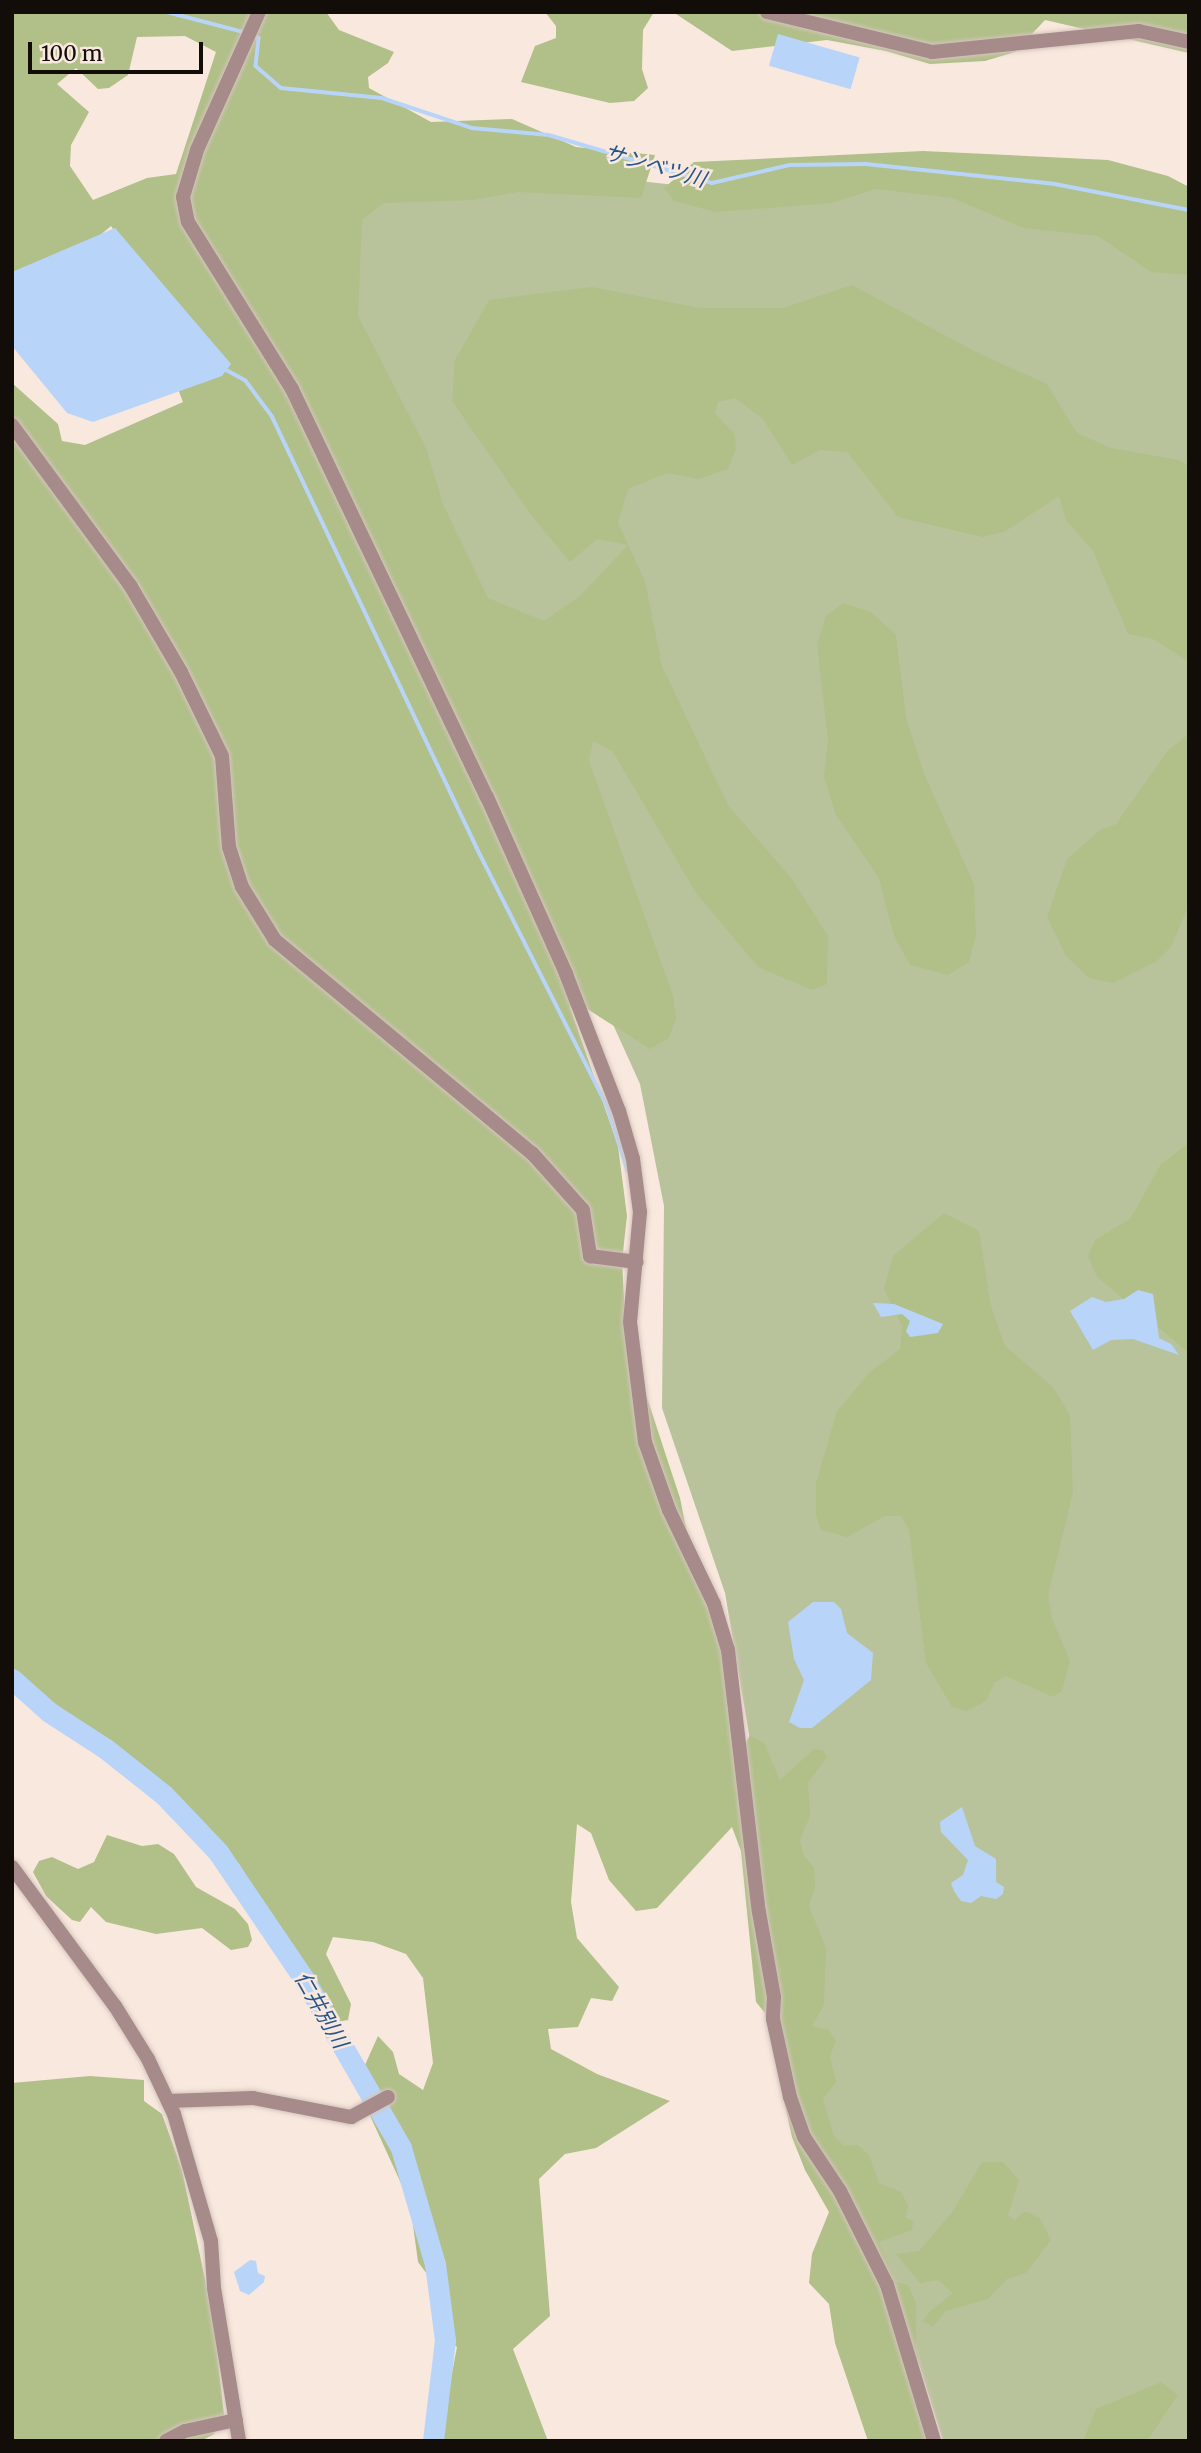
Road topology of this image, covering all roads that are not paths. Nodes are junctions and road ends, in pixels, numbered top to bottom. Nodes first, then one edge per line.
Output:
1 (259, 12) edge
2 (767, 12) edge
3 (1189, 42) edge
4 (12, 425) edge
5 (637, 1262) junction
6 (12, 1867) edge
7 (388, 2097) dead end
8 (168, 2101) junction
9 (236, 2420) junction
10 (166, 2441) edge
11 (239, 2441) edge
12 (934, 2441) edge

1 - 5 street
2 - 3 street
4 - 5 street
5 - 12 street
6 - 8 street
7 - 8 street
8 - 9 street
9 - 10 street
9 - 11 street

